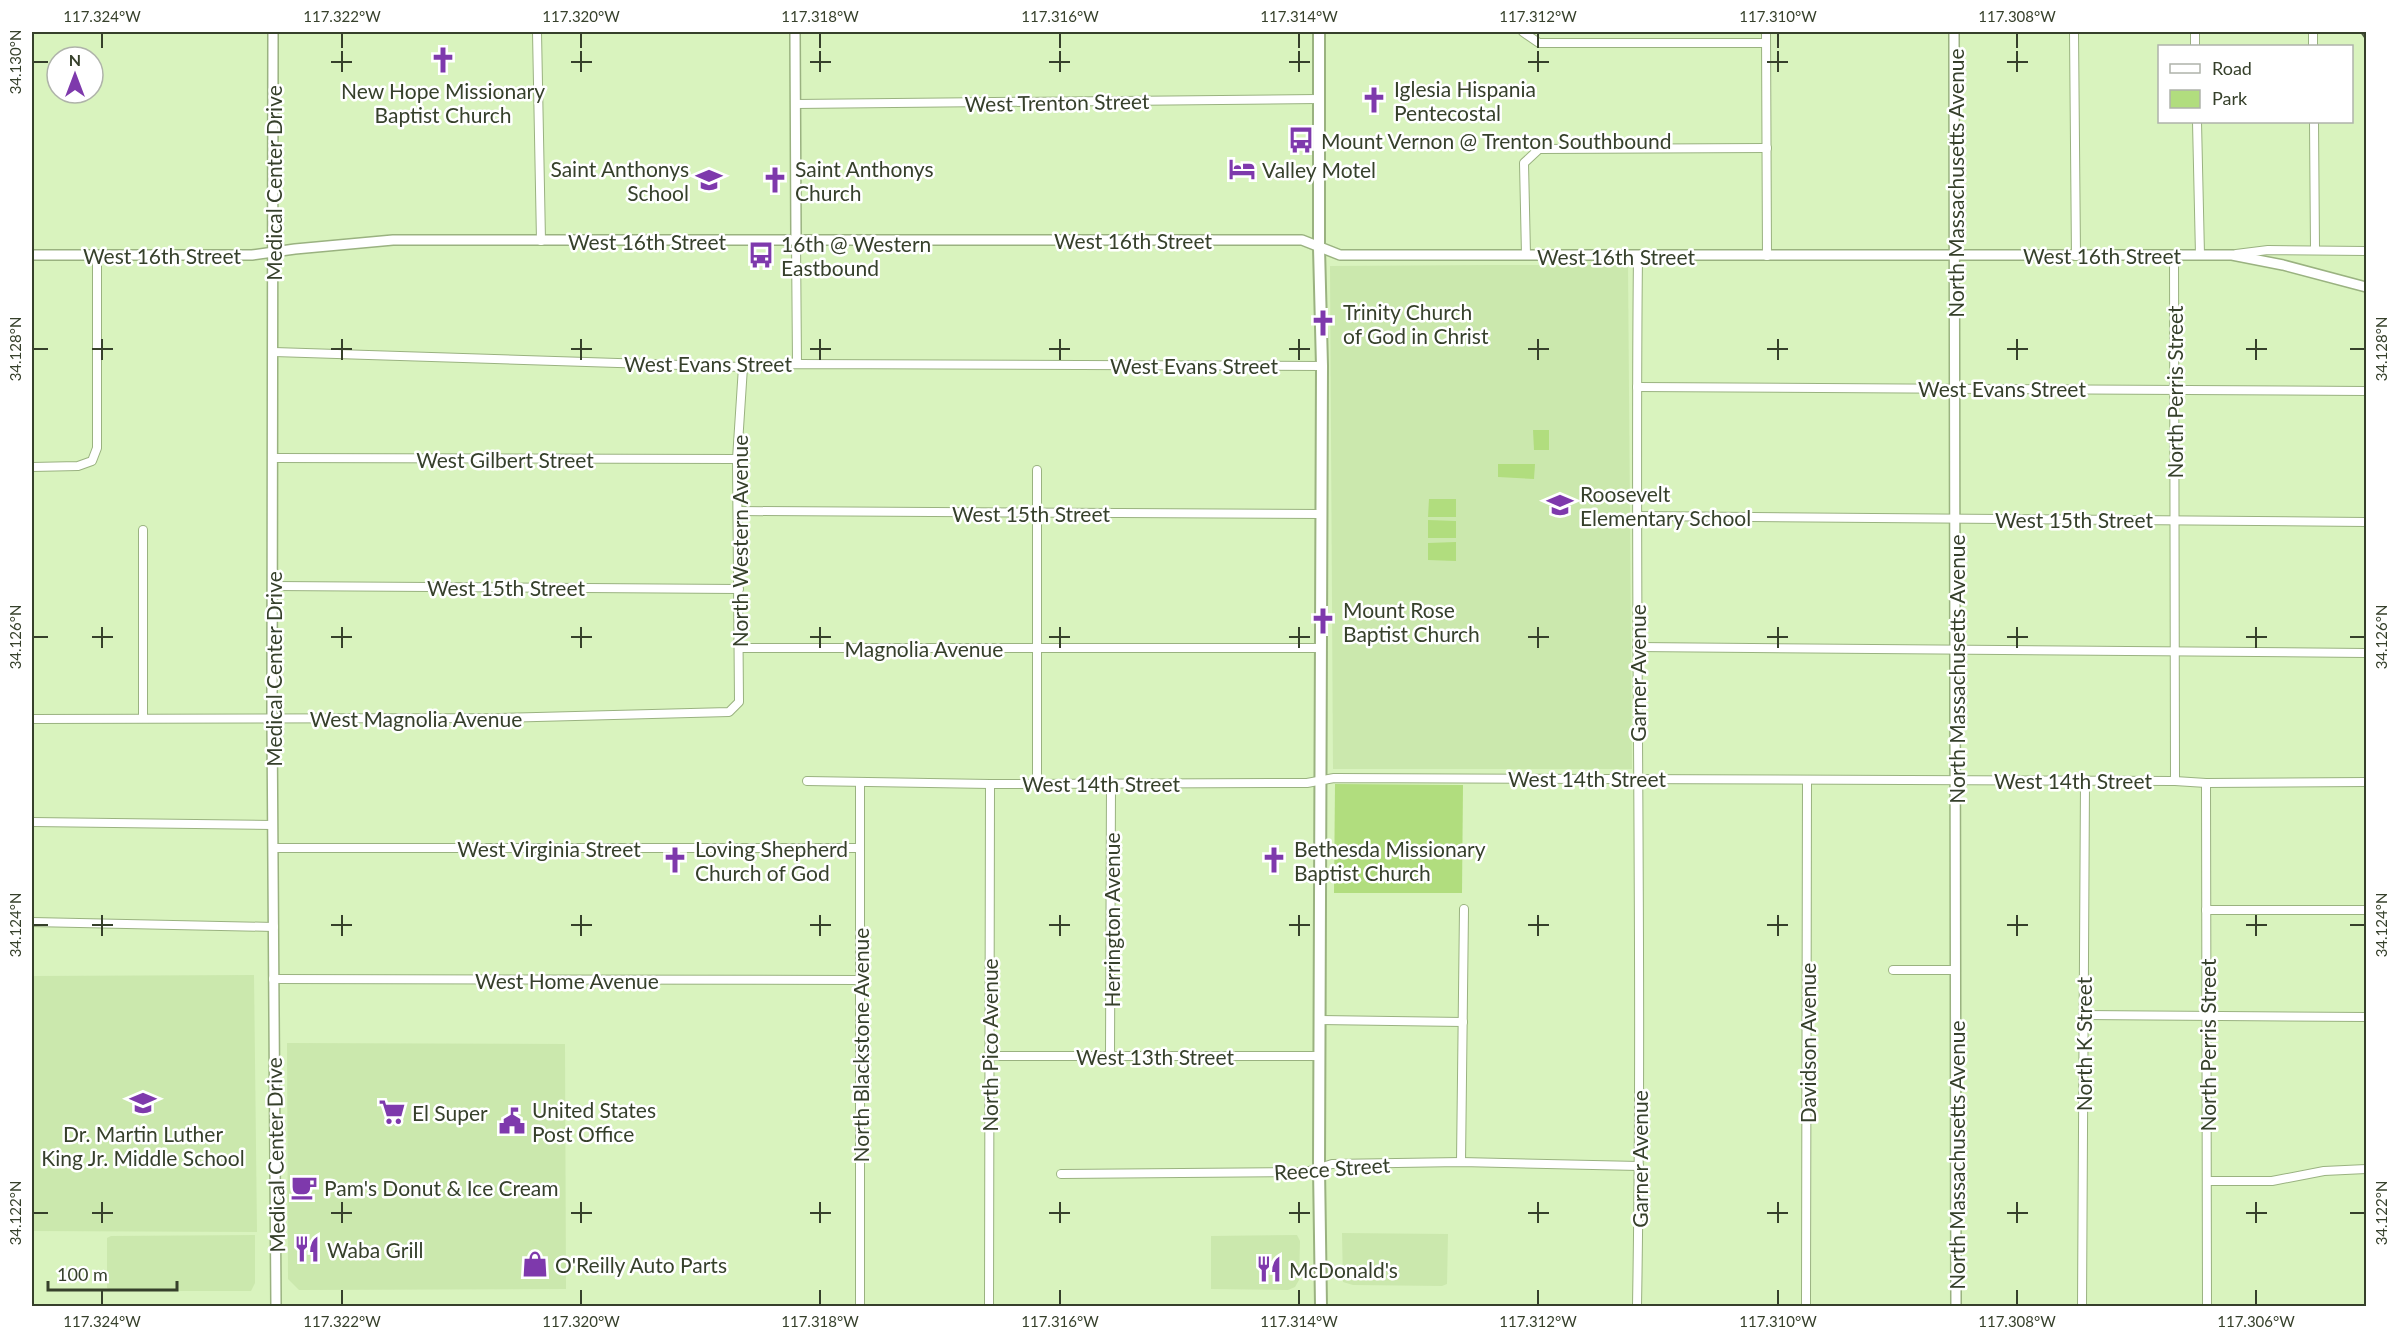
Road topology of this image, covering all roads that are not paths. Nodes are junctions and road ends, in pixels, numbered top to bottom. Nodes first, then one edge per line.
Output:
1 (273, 32) edge
2 (537, 32) edge
3 (795, 32) edge
4 (1319, 32) edge
5 (1523, 32) edge
6 (1766, 32) edge
7 (1954, 32) edge
8 (2074, 32) edge
9 (1766, 43) junction
10 (1319, 99) junction
11 (795, 104) junction
12 (2197, 123) edge
13 (2314, 123) edge
14 (1767, 148) junction
15 (796, 240) junction
16 (541, 241) junction
17 (1319, 248) junction
18 (2315, 250) junction
19 (2367, 251) edge
20 (274, 252) junction
21 (1956, 254) junction
22 (32, 255) edge
23 (1526, 255) junction
24 (2174, 255) junction
25 (2200, 255) junction
26 (2232, 255) junction
27 (97, 256) junction
28 (1638, 256) junction
29 (1767, 256) junction
30 (2076, 256) junction
31 (2367, 287) edge
32 (274, 352) junction
33 (797, 364) junction
34 (1322, 366) junction
35 (743, 367) junction
36 (1637, 387) junction
37 (1955, 387) junction
38 (2173, 388) junction
39 (2367, 391) edge
40 (272, 458) junction
41 (737, 459) junction
42 (32, 466) edge
43 (1037, 470) dead end
44 (739, 511) junction
45 (1037, 514) junction
46 (1322, 514) junction
47 (1637, 516) junction
48 (1956, 519) junction
49 (2174, 519) junction
50 (2367, 522) edge
51 (143, 530) dead end
52 (273, 586) junction
53 (739, 589) junction
54 (1637, 647) junction
55 (739, 648) junction
56 (1320, 648) junction
57 (1036, 649) junction
58 (1957, 650) junction
59 (2174, 650) junction
60 (2367, 652) edge
61 (729, 711) joint
62 (143, 718) junction
63 (32, 719) edge
64 (272, 719) junction
65 (1637, 779) junction
66 (1956, 779) junction
67 (1320, 780) junction
68 (1807, 780) junction
69 (807, 781) dead end
70 (2085, 781) junction
71 (2175, 781) junction
72 (2367, 782) edge
73 (860, 783) junction
74 (1036, 783) junction
75 (2206, 783) junction
76 (990, 784) junction
77 (1111, 784) junction
78 (32, 822) edge
79 (273, 825) junction
80 (273, 848) junction
81 (860, 848) junction
82 (1464, 909) dead end
83 (2206, 910) junction
84 (2367, 910) edge
85 (32, 922) edge
86 (274, 927) junction
87 (1955, 969) junction
88 (1893, 970) dead end
89 (273, 979) junction
90 (861, 980) junction
91 (2083, 1015) junction
92 (2207, 1016) junction
93 (2367, 1017) edge
94 (1320, 1020) junction
95 (1463, 1022) junction
96 (989, 1056) junction
97 (1110, 1056) junction
98 (1320, 1056) junction
99 (1461, 1162) junction
100 (1639, 1166) junction
101 (1319, 1168) junction
102 (2367, 1169) edge
103 (1061, 1174) dead end
104 (2207, 1181) junction
105 (276, 1306) edge
106 (860, 1306) edge
107 (989, 1306) edge
108 (1321, 1306) edge
109 (1637, 1306) edge
110 (1806, 1306) edge
111 (1956, 1306) edge
112 (2082, 1306) edge
113 (2207, 1306) edge

1 - 20 street, Medical Center Drive
2 - 16 street
3 - 11 street
4 - 10 main road
5 - 9 street
6 - 9 street
7 - 21 street, North Massachusetts Avenue
8 - 30 street
9 - 14 street
10 - 11 street, West Trenton Street
10 - 17 main road
11 - 15 street
12 - 25 street
13 - 18 street
14 - 23 street
14 - 29 street
15 - 16 street, West 16th Street
15 - 17 street, West 16th Street
15 - 33 street
16 - 20 street, West 16th Street
17 - 23 street, West 16th Street
17 - 34 main road
18 - 19 street, West 16th Street
18 - 26 street, West 16th Street
20 - 27 street, West 16th Street
20 - 32 street, Medical Center Drive
21 - 29 street, West 16th Street
21 - 30 street, West 16th Street
21 - 37 street, North Massachusetts Avenue
22 - 27 street, West 16th Street
23 - 28 street, West 16th Street
24 - 25 street, West 16th Street
24 - 30 street, West 16th Street
24 - 38 street, North Perris Street
25 - 26 street, West 16th Street
26 - 31 street, West 16th Street
27 - 42 street
28 - 29 street, West 16th Street
28 - 36 street, Garner Avenue
32 - 35 street, West Evans Street
32 - 40 street, Medical Center Drive
33 - 34 street, West Evans Street
33 - 35 street, West Evans Street
34 - 46 main road
35 - 41 street, North Western Avenue
36 - 37 street, West Evans Street
36 - 47 street, Garner Avenue
37 - 38 street, West Evans Street
37 - 48 street, North Massachusetts Avenue
38 - 39 street, West Evans Street
38 - 49 street, North Perris Street
40 - 41 street, West Gilbert Street
40 - 52 street, Medical Center Drive
41 - 44 street, North Western Avenue
43 - 45 street
44 - 45 street, West 15th Street
44 - 53 street, North Western Avenue
45 - 46 street, West 15th Street
45 - 57 street
46 - 56 main road
47 - 48 street, West 15th Street
47 - 54 street, Garner Avenue
48 - 49 street, West 15th Street
48 - 58 street, North Massachusetts Avenue
49 - 50 street, West 15th Street
49 - 59 street, North Perris Street
51 - 62 street
52 - 53 street, West 15th Street
52 - 64 street, Medical Center Drive
53 - 55 street, North Western Avenue
54 - 58 street
54 - 65 street, Garner Avenue
55 - 57 street, Magnolia Avenue
55 - 61 street, North Western Avenue
56 - 57 street
56 - 67 main road
57 - 74 street
58 - 59 street
58 - 66 street, North Massachusetts Avenue
59 - 60 street
59 - 71 street, North Perris Street
61 - 64 street, West Magnolia Avenue
62 - 63 street, West Magnolia Avenue
62 - 64 street, West Magnolia Avenue
64 - 79 street, Medical Center Drive
65 - 67 street, West 14th Street
65 - 68 street, West 14th Street
65 - 100 street, Garner Avenue
66 - 68 street, West 14th Street
66 - 70 street, West 14th Street
66 - 87 street, North Massachusetts Avenue
67 - 77 street, West 14th Street
67 - 94 main road
68 - 110 street, Davidson Avenue
69 - 73 street, West 14th Street
70 - 71 street, West 14th Street
70 - 91 street, North K Street
71 - 75 street, West 14th Street
72 - 75 street, West 14th Street
73 - 76 street, West 14th Street
73 - 81 street, North Blackstone Avenue
74 - 76 street, West 14th Street
74 - 77 street, West 14th Street
75 - 83 street, North Perris Street
76 - 96 street, North Pico Avenue
77 - 97 street, Herrington Avenue
78 - 79 street
79 - 80 street, Medical Center Drive
80 - 81 street, West Virginia Street
80 - 86 street, Medical Center Drive
81 - 90 street, North Blackstone Avenue
82 - 95 street
83 - 84 street
83 - 92 street, North Perris Street
85 - 86 street
86 - 89 street, Medical Center Drive
87 - 88 street
87 - 111 street, North Massachusetts Avenue
89 - 90 street, West Home Avenue
89 - 105 street, Medical Center Drive
90 - 106 street, North Blackstone Avenue
91 - 92 street
91 - 112 street, North K Street
92 - 93 street
92 - 104 street, North Perris Street
94 - 95 street
94 - 98 main road
95 - 99 street
96 - 97 street, West 13th Street
96 - 107 street, North Pico Avenue
97 - 98 street, West 13th Street
98 - 101 main road
99 - 100 street, Reece Street
99 - 101 street, Reece Street
100 - 109 street, Garner Avenue
101 - 103 street, Reece Street
101 - 108 main road
102 - 104 street
104 - 113 street, North Perris Street

